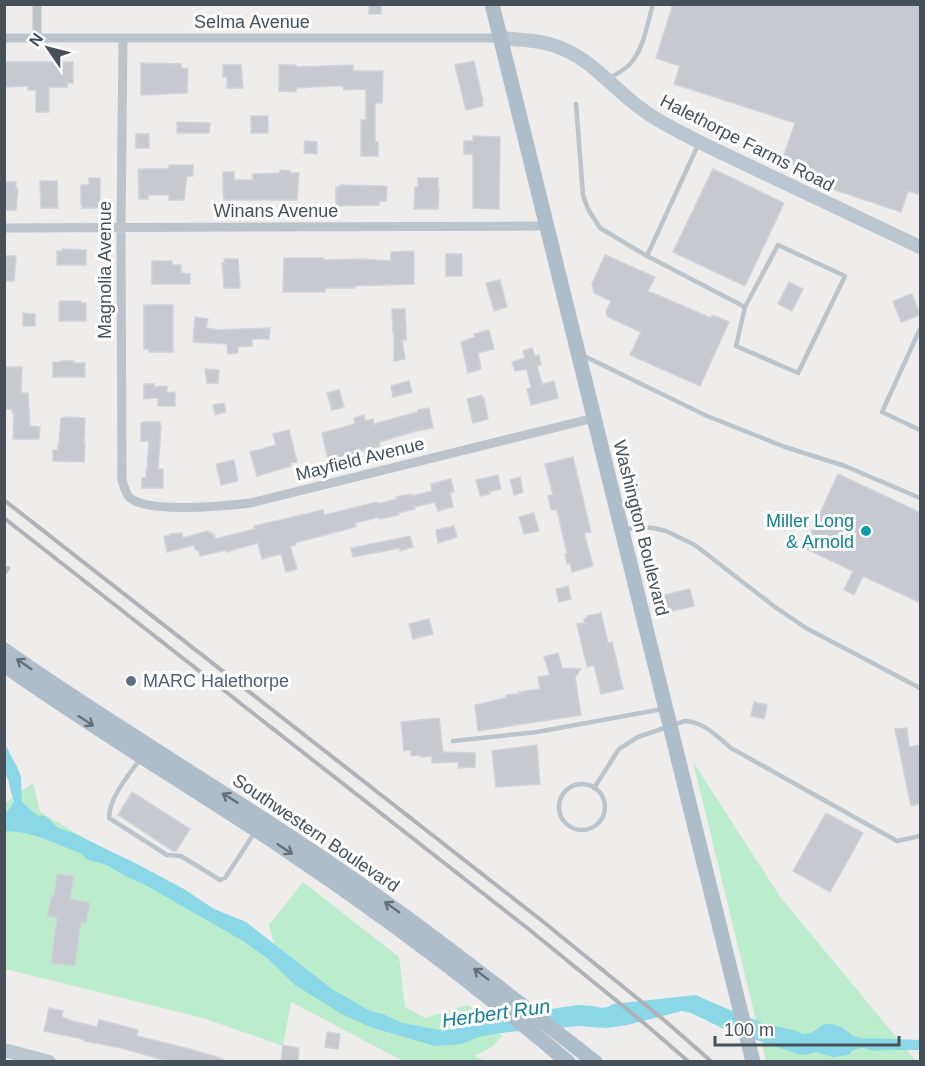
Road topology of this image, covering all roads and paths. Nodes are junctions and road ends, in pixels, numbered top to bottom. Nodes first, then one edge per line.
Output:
1 (37, 4) edge
2 (492, 4) edge
3 (653, 4) edge
4 (4, 38) edge
5 (37, 38) junction
6 (123, 38) junction
7 (500, 38) junction
8 (607, 79) junction
9 (576, 104) dead end
10 (699, 142) junction
11 (547, 226) junction
12 (4, 228) edge
13 (121, 229) junction
14 (921, 247) edge
15 (647, 256) junction
16 (745, 307) junction
17 (921, 329) edge
18 (919, 338) edge
19 (578, 353) junction
20 (594, 418) junction
21 (921, 430) edge
22 (921, 498) edge
23 (131, 499) joint
24 (622, 530) junction
25 (8, 568) dead end
26 (4, 574) edge
27 (4, 650) edge
28 (4, 665) edge
29 (921, 688) edge
30 (666, 708) junction
31 (670, 725) junction
32 (453, 741) dead end
33 (145, 752) junction
34 (594, 788) junction
35 (256, 830) junction
36 (921, 836) edge
37 (4, 1050) edge
38 (49, 1062) edge
39 (568, 1062) edge
40 (595, 1062) edge
41 (753, 1062) edge

1 - 5 street
2 - 7 main road, Washington Boulevard
3 - 8 lane
4 - 5 street, Selma Avenue
5 - 6 street, Selma Avenue
6 - 7 street, Selma Avenue
6 - 13 street, Magnolia Avenue
7 - 8 street, Halethorpe Farms Road
7 - 11 main road, Washington Boulevard
8 - 10 street, Halethorpe Farms Road
9 - 15 lane
10 - 14 street, Halethorpe Farms Road
10 - 15 lane
11 - 13 street, Winans Avenue
11 - 19 main road, Washington Boulevard
12 - 13 street, Winans Avenue
13 - 23 street, Magnolia Avenue
15 - 16 lane
16 - 16 lane
17 - 18 lane
18 - 21 lane
19 - 20 main road, Washington Boulevard
19 - 22 lane
20 - 23 street, Mayfield Avenue
20 - 24 main road, Washington Boulevard
24 - 29 lane
24 - 30 main road, Washington Boulevard
25 - 26 lane
33 -> 27 main road, Southwestern Boulevard
28 -> 33 main road, Southwestern Boulevard
30 - 31 main road, Washington Boulevard
30 - 32 lane
31 - 34 lane
31 - 36 lane
31 - 41 main road, Washington Boulevard
33 - 35 main road, Southwestern Boulevard
33 - 35 lane
40 -> 33 main road, Southwestern Boulevard
34 - 34 lane
35 -> 39 main road, Southwestern Boulevard
37 - 38 street

